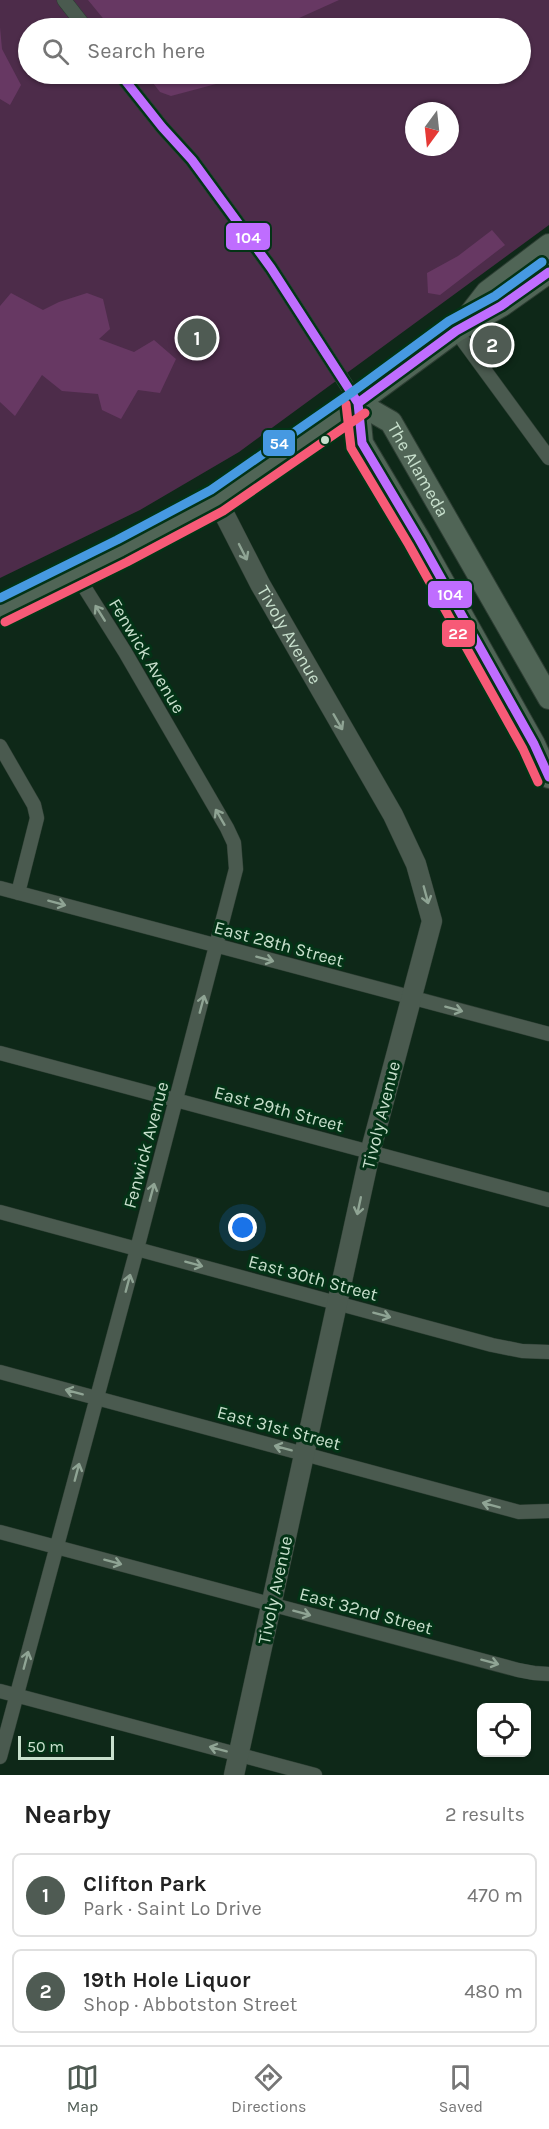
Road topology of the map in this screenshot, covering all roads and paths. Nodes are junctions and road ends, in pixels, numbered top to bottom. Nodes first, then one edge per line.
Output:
1 (64, 0) edge
2 (78, 18) edge
3 (128, 84) edge
4 (549, 245) edge
5 (549, 272) edge
6 (456, 331) junction
7 (358, 404) junction
8 (549, 458) edge
9 (216, 500) junction
10 (76, 574) junction
11 (0, 610) edge
12 (549, 698) edge
13 (0, 746) edge
14 (549, 777) edge
15 (0, 888) edge
16 (18, 893) junction
17 (217, 946) junction
18 (412, 998) junction
19 (549, 1034) edge
20 (0, 1053) edge
21 (176, 1100) junction
22 (370, 1153) junction
23 (549, 1200) edge
24 (0, 1212) edge
25 (137, 1249) junction
26 (338, 1302) junction
27 (549, 1352) edge
28 (0, 1372) edge
29 (97, 1398) junction
30 (304, 1454) junction
31 (549, 1511) edge
32 (0, 1532) edge
33 (57, 1547) junction
34 (271, 1605) junction
35 (549, 1674) edge
36 (0, 1691) edge
37 (17, 1695) junction
38 (239, 1755) junction
39 (0, 1757) edge
40 (234, 1775) edge
41 (315, 1775) edge

1 - 2 street
3 - 7 street
4 - 6 main road
5 - 6 main road
6 - 7 main road
6 - 8 street
7 - 9 main road
7 - 12 main road, The Alameda
7 - 14 main road, The Alameda
9 - 10 main road
9 -> 18 street, Tivoly Avenue
10 - 11 main road
17 -> 10 street, Fenwick Avenue
13 - 16 street
15 - 16 street, East 28th Street
16 -> 17 street, East 28th Street
17 -> 18 street, East 28th Street
21 -> 17 street, Fenwick Avenue
18 -> 19 street, East 28th Street
18 - 22 street, Tivoly Avenue
20 - 21 street, East 29th Street
21 - 22 street, East 29th Street
25 -> 21 street, Fenwick Avenue
22 - 23 street, East 29th Street
22 -> 26 street, Tivoly Avenue
24 - 25 street, East 30th Street
25 -> 26 street, East 30th Street
29 -> 25 street, Fenwick Avenue
26 -> 27 street, East 30th Street
26 - 30 street, Tivoly Avenue
29 -> 28 street, East 31st Street
30 -> 29 street, East 31st Street
33 -> 29 street, Fenwick Avenue
31 -> 30 street, East 31st Street
30 - 34 street, Tivoly Avenue
32 - 33 street, East 32nd Street
33 -> 34 street, East 32nd Street
37 -> 33 street, Fenwick Avenue
34 -> 35 street, East 32nd Street
34 - 38 street, Tivoly Avenue
36 - 37 street
38 -> 37 street
37 - 39 street, Fenwick Avenue
38 - 40 street, Tivoly Avenue
38 - 41 street

